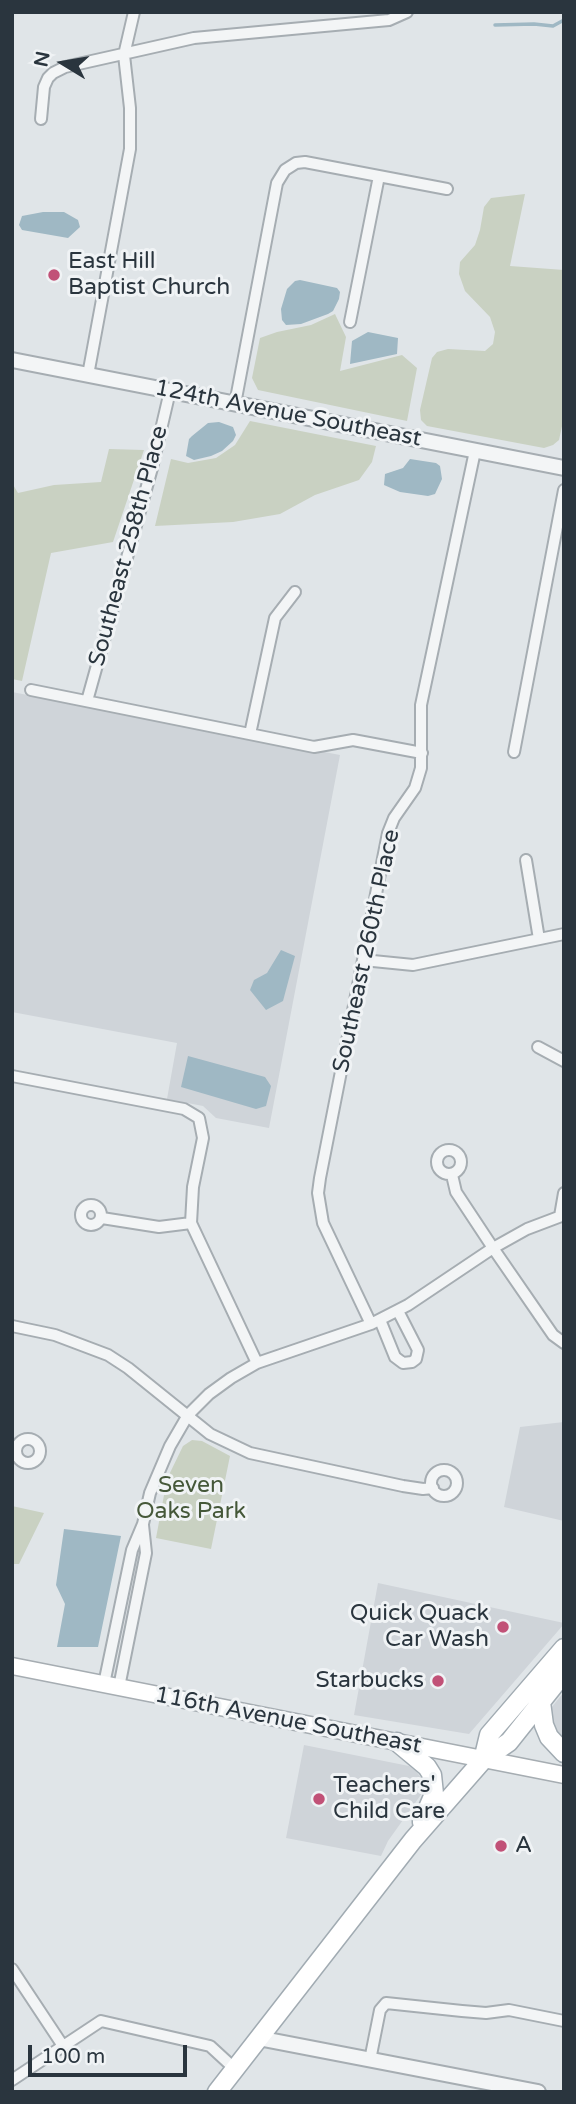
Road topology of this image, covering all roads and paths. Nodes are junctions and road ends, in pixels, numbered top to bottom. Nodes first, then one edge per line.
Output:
1 (134, 12) edge
2 (406, 13) edge
3 (124, 55) junction
4 (41, 119) dead end
5 (379, 176) junction
6 (447, 189) dead end
7 (350, 322) dead end
8 (12, 360) edge
9 (88, 375) junction
10 (170, 391) junction
11 (234, 404) junction
12 (475, 451) junction
13 (564, 468) edge
14 (564, 491) edge
15 (295, 592) dead end
16 (31, 690) dead end
17 (87, 701) junction
18 (250, 734) junction
19 (514, 752) dead end
20 (422, 753) junction
21 (526, 860) dead end
22 (564, 934) edge
23 (539, 939) junction
24 (363, 960) junction
25 (538, 1047) dead end
26 (564, 1061) edge
27 (12, 1076) edge
28 (452, 1175) dead end
29 (564, 1193) edge
30 (562, 1215) edge
31 (102, 1217) dead end
32 (191, 1223) junction
33 (493, 1248) junction
34 (398, 1311) junction
35 (375, 1322) junction
36 (12, 1326) edge
37 (564, 1345) edge
38 (564, 1353) edge
39 (257, 1363) junction
40 (188, 1415) junction
41 (433, 1488) dead end
42 (564, 1648) edge
43 (12, 1667) edge
44 (564, 1673) edge
45 (112, 1686) junction
46 (541, 1702) junction
47 (397, 1742) junction
48 (564, 1753) edge
49 (483, 1760) junction
50 (564, 1775) edge
51 (413, 1840) junction
52 (12, 1969) edge
53 (564, 2021) edge
54 (258, 2038) junction
55 (63, 2046) junction
56 (370, 2060) junction
57 (235, 2069) junction
58 (12, 2080) edge
59 (217, 2092) edge
60 (538, 2092) edge

1 - 3 street
2 - 3 street
3 - 4 street
3 - 9 street
5 - 6 street
5 - 7 street
5 - 11 street
8 - 9 street, 124th Avenue Southeast
9 - 10 street, 124th Avenue Southeast
10 - 11 street, 124th Avenue Southeast
10 - 17 street, Southeast 258th Place
11 - 12 street, 124th Avenue Southeast
12 - 13 street, 124th Avenue Southeast
12 - 20 street, Southeast 260th Place
14 - 19 street
15 - 18 street
16 - 17 street
17 - 18 street
18 - 20 street
20 - 24 street, Southeast 260th Place
21 - 23 street
22 - 23 street
23 - 24 street
24 - 35 street, Southeast 260th Place
25 - 26 street
27 - 32 street
28 - 33 street
29 - 30 street
30 - 33 street
31 - 32 street
32 - 39 street
33 - 34 street
33 - 37 street
34 - 35 street
34 - 35 street, Southeast 260th Place
35 - 39 street
36 - 40 street
37 - 38 street
39 - 40 street
40 - 41 street
40 - 45 street
42 - 49 main road
43 - 45 main road, 116th Avenue Southeast
44 - 46 main road
45 - 47 main road, 116th Avenue Southeast
46 - 48 main road
46 - 49 main road
47 - 49 main road, 116th Avenue Southeast
47 - 51 main road
49 - 50 main road, 116th Avenue Southeast
49 - 51 main road
51 - 54 main road
52 - 55 street
53 - 56 street
54 - 56 street
54 - 57 main road
55 - 57 street
55 - 58 street
56 - 60 street
57 - 59 main road

